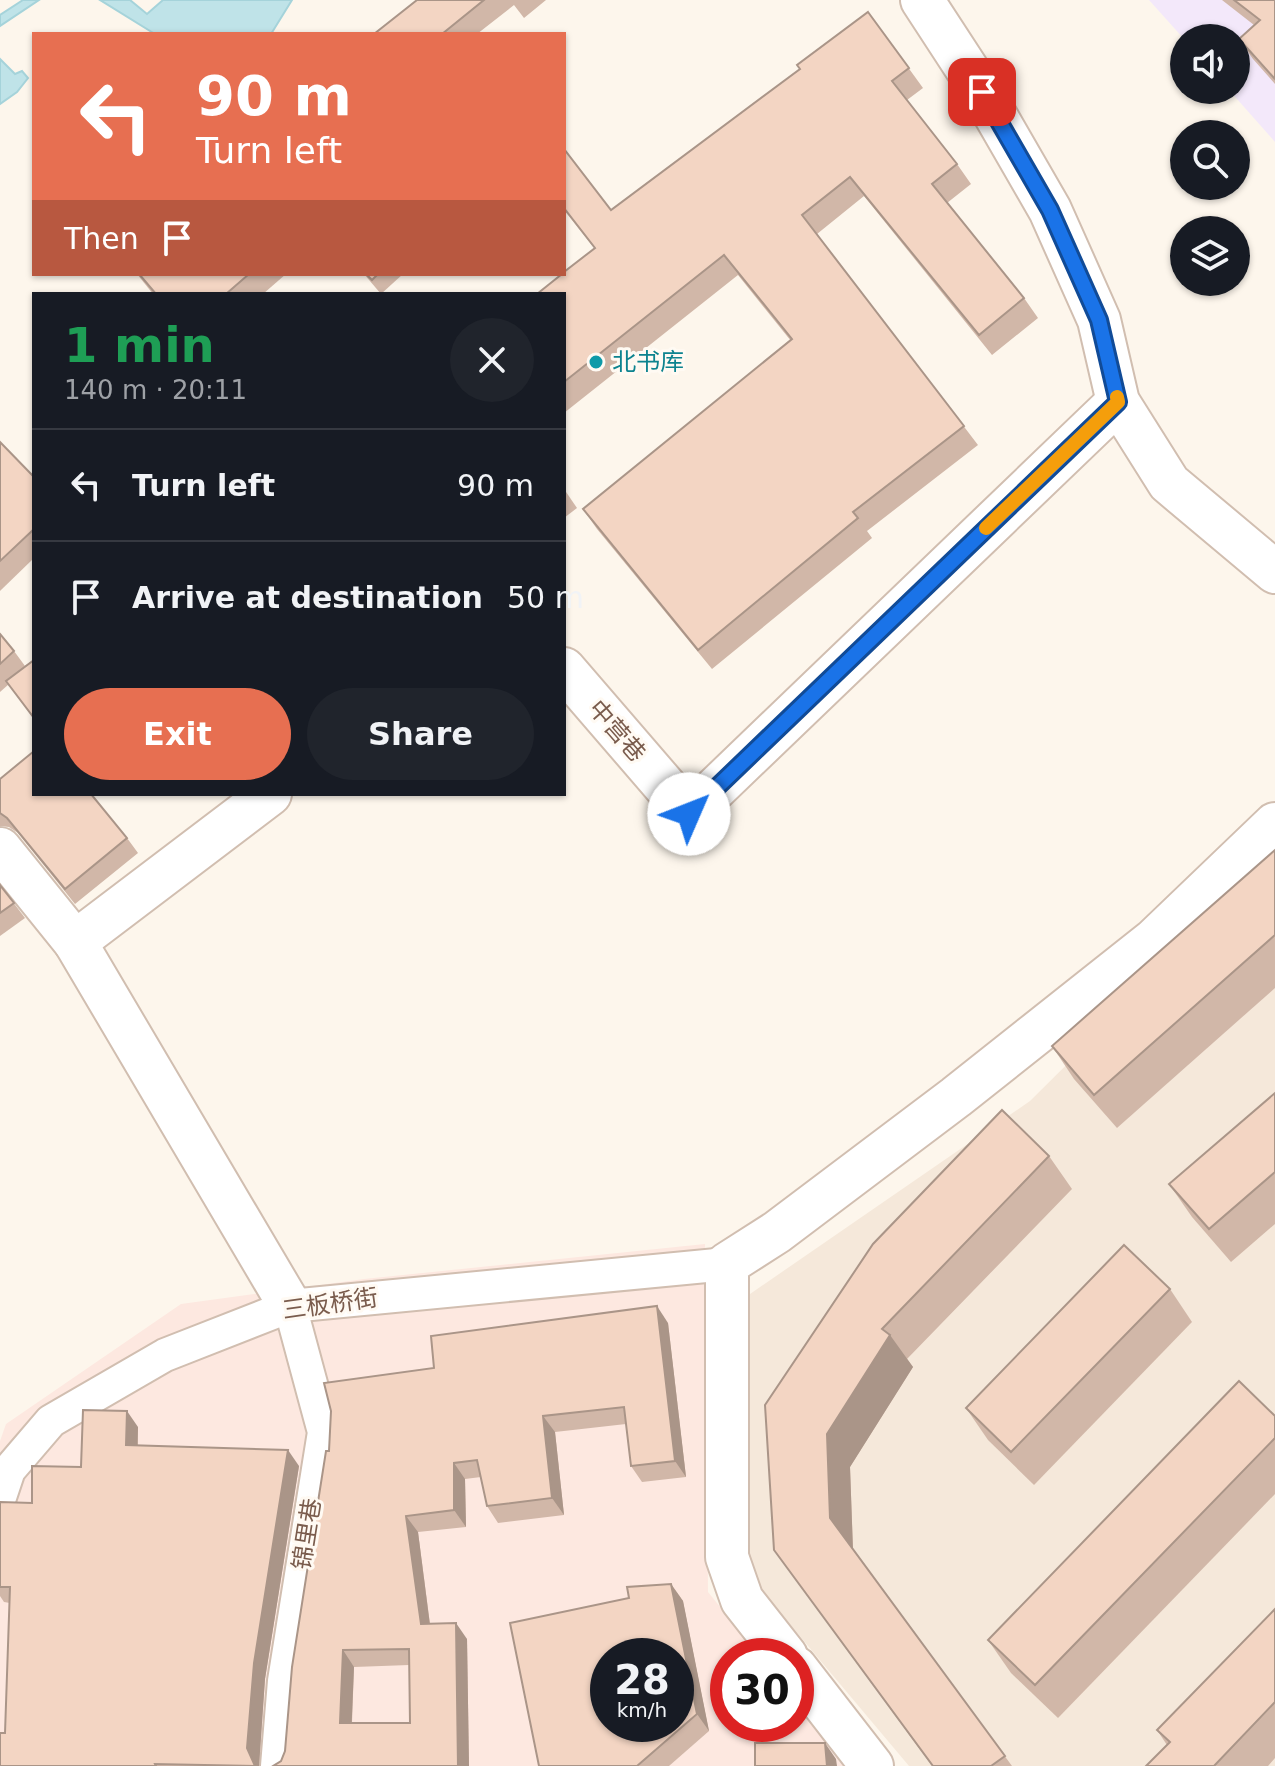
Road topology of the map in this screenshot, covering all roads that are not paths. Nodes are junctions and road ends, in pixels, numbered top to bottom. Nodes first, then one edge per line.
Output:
1 (922, 0) edge
2 (1118, 402) junction
3 (1275, 572) edge
4 (566, 671) edge
5 (267, 796) edge
6 (1275, 824) edge
7 (0, 849) edge
8 (75, 942) junction
9 (727, 1264) junction
10 (290, 1306) junction
11 (0, 1497) edge
12 (772, 1638) edge
13 (814, 1691) edge
14 (277, 1766) edge
15 (872, 1766) edge

1 - 2 street
2 - 3 street
2 - 4 street, 中营巷
5 - 8 street
6 - 9 street
7 - 8 street
8 - 10 street
9 - 10 street, 三板桥街
9 - 12 street
10 - 11 street, 三板桥街
10 - 14 street, 锦里巷
13 - 15 street

